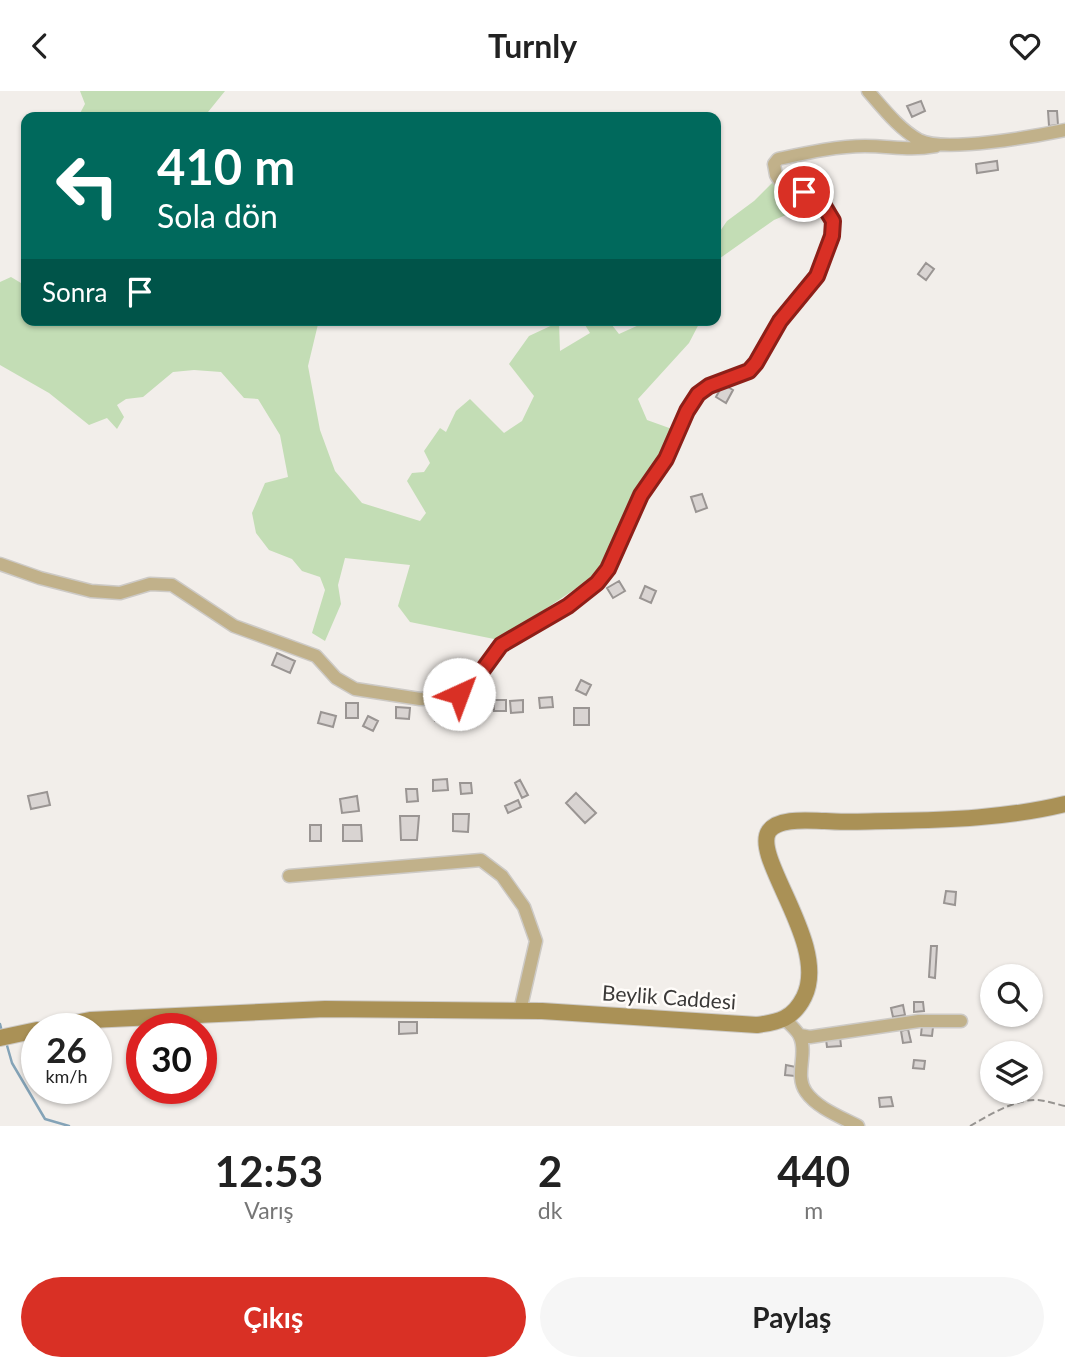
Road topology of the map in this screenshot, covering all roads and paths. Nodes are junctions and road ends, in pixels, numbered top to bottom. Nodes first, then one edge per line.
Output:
1 (868, 91) edge
2 (1065, 130) edge
3 (936, 146) junction
4 (0, 564) edge
5 (1065, 804) edge
6 (289, 876) dead end
7 (520, 1011) junction
8 (112, 1019) edge
9 (786, 1020) junction
10 (961, 1021) dead end
11 (21, 1033) edge
12 (800, 1035) junction
13 (0, 1038) edge
14 (1065, 1106) edge
15 (858, 1126) edge
16 (970, 1126) edge

1 - 3 street
2 - 3 street
3 - 4 street
5 - 9 street
6 - 7 street
7 - 8 street, Beylik Caddesi
7 - 9 street, Beylik Caddesi
9 - 12 street
10 - 12 street
11 - 13 street
12 - 15 street
14 - 16 path

